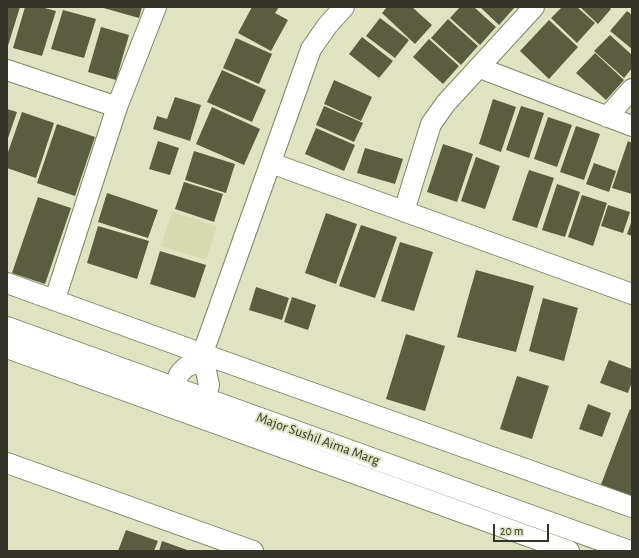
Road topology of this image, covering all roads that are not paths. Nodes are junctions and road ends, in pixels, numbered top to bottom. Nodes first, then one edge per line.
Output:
1 (156, 7) edge
2 (344, 7) edge
3 (534, 7) edge
4 (480, 68) junction
5 (7, 70) edge
6 (632, 89) edge
7 (117, 107) junction
8 (607, 117) junction
9 (632, 126) edge
10 (271, 163) junction
11 (404, 211) junction
12 (7, 283) edge
13 (632, 294) edge
14 (55, 300) junction
15 (7, 328) edge
16 (7, 348) edge
17 (201, 358) junction
18 (172, 387) junction
19 (206, 399) junction
20 (164, 405) junction
21 (201, 418) junction
22 (7, 463) edge
23 (632, 507) edge
24 (253, 551) edge
25 (569, 551) edge
26 (630, 551) edge

1 - 7 street
2 - 10 street
3 - 4 street
4 - 8 street
4 - 11 street
5 - 7 street
6 - 8 street
7 - 14 street
8 - 9 street
10 - 11 street
10 - 17 street
11 - 13 street
12 - 14 street
14 - 17 street
15 - 18 street, Major Sushil Aima Marg
16 - 20 street, Major Sushil Aima Marg
17 - 18 street
17 - 19 street
17 - 23 street
18 - 19 street, Major Sushil Aima Marg
18 - 20 street
19 - 21 street
19 - 26 street, Major Sushil Aima Marg
20 - 21 street, Major Sushil Aima Marg
21 - 25 street, Major Sushil Aima Marg
22 - 24 street

